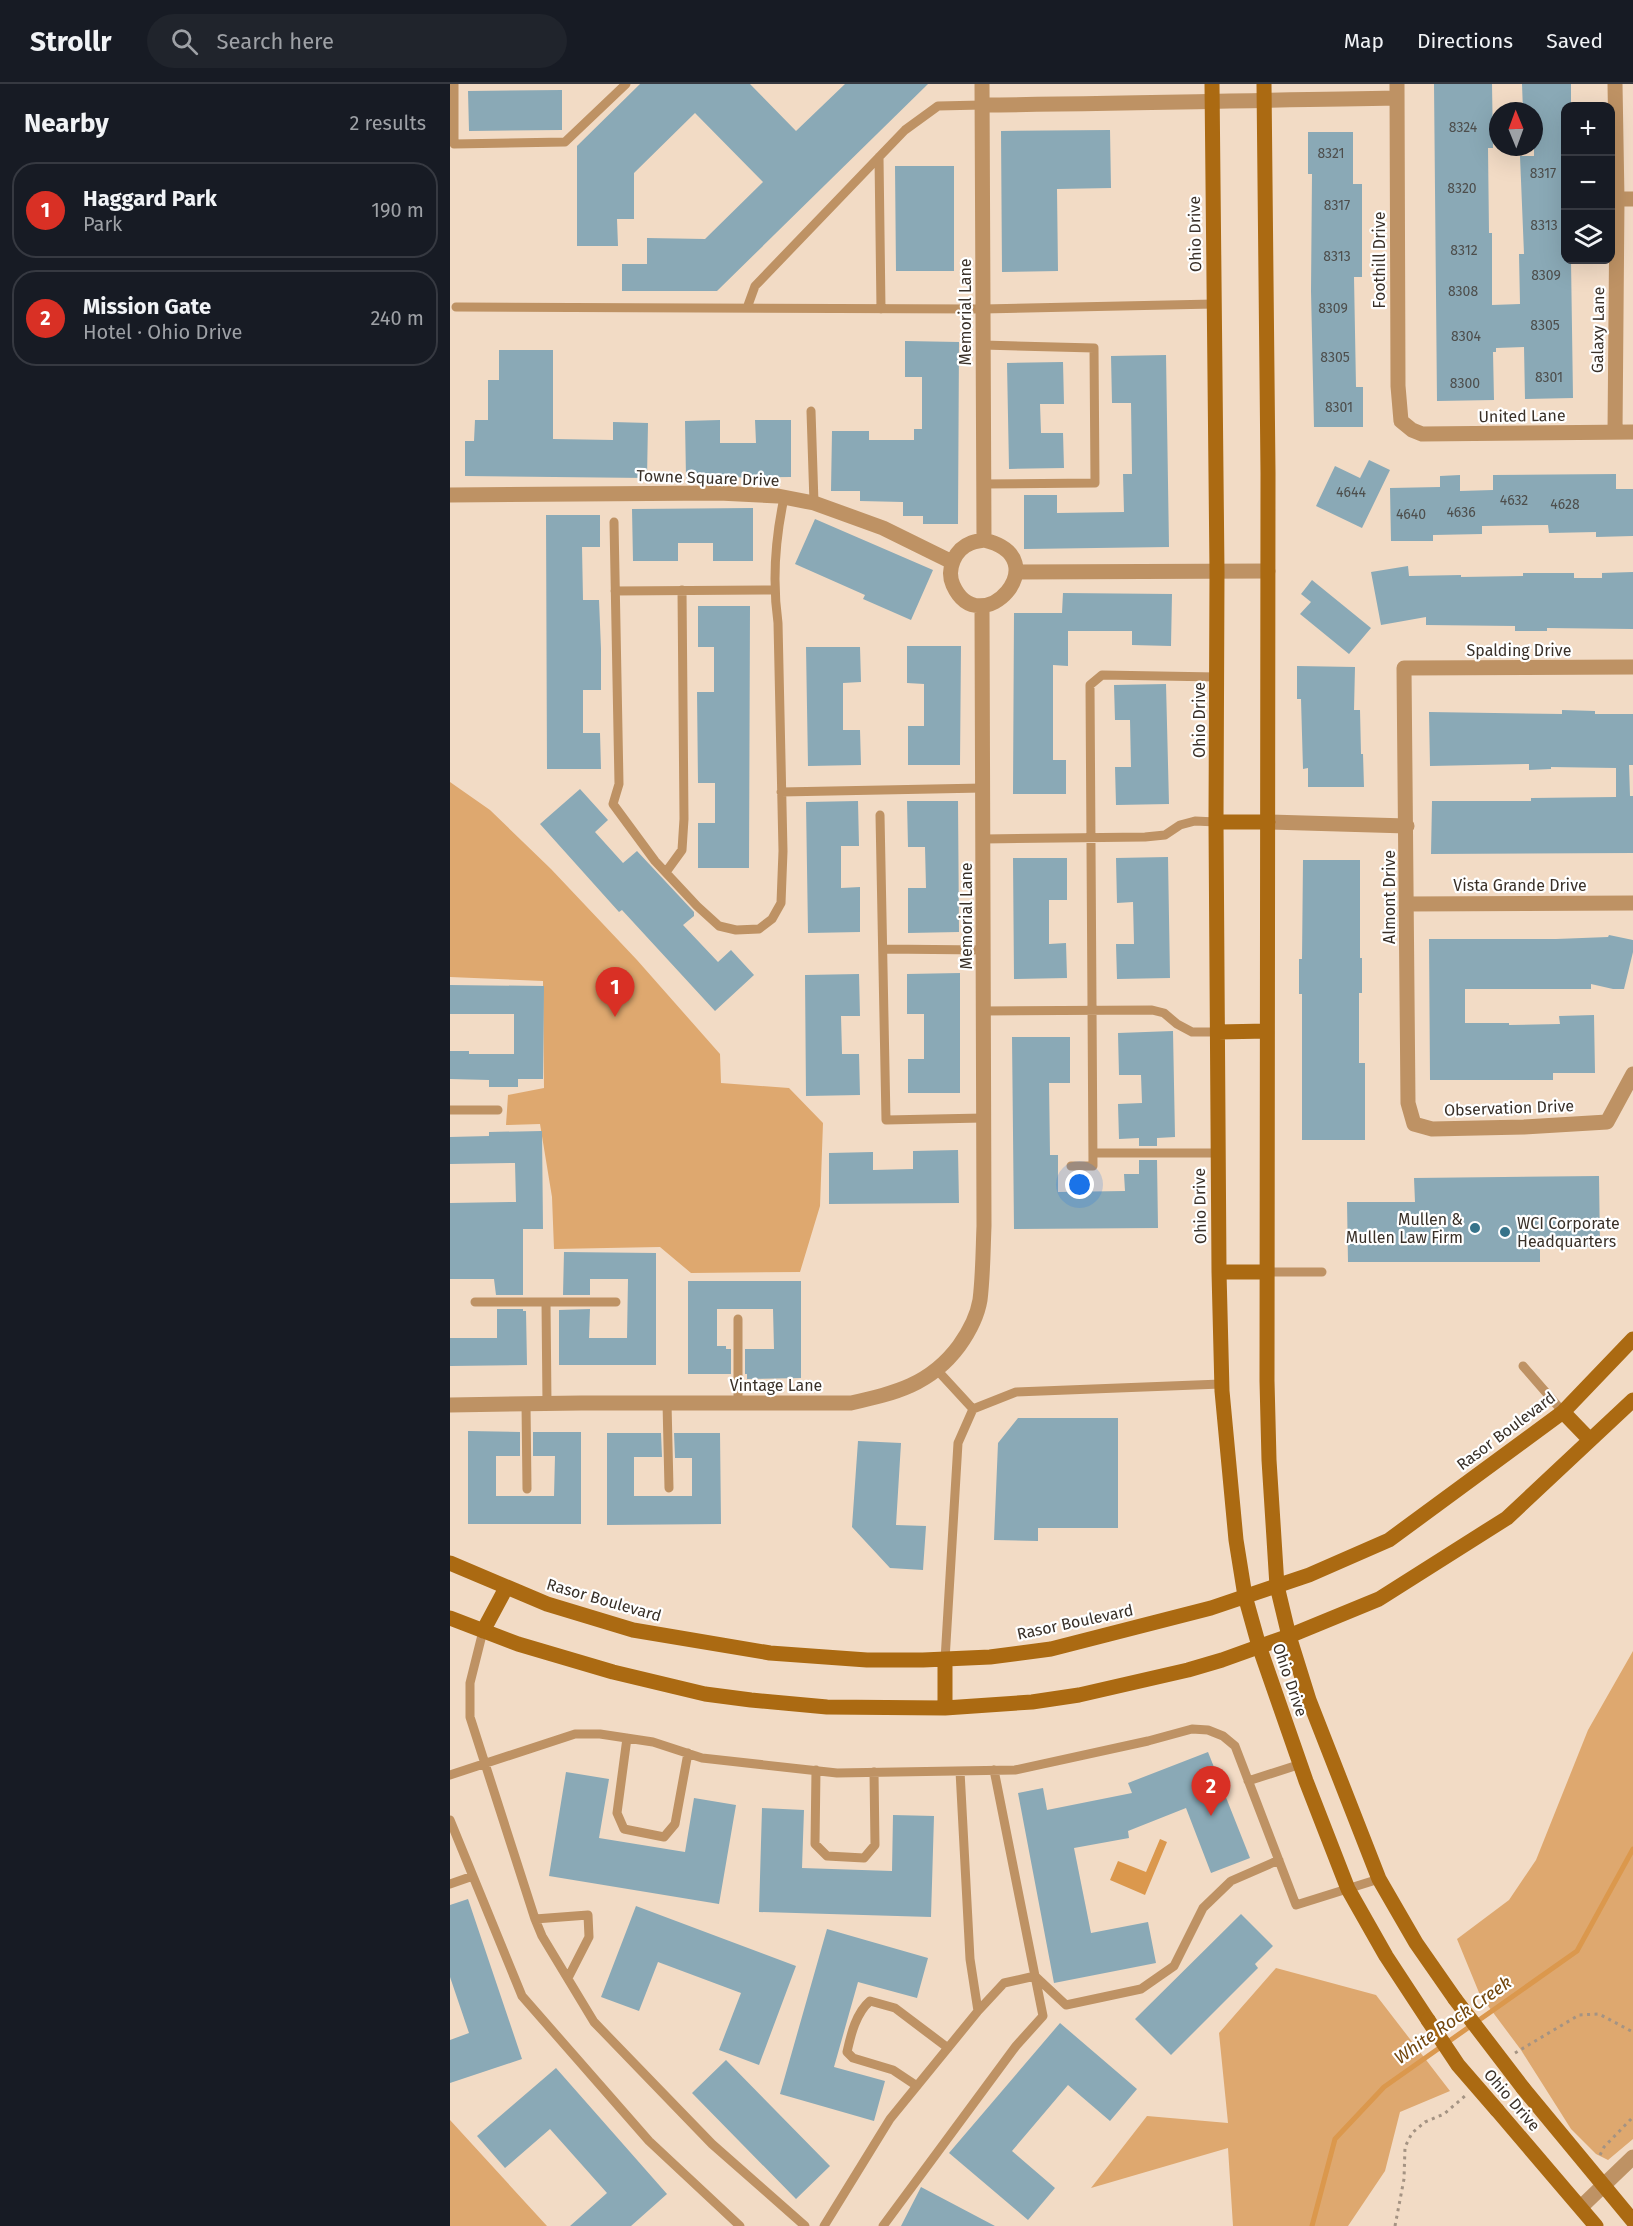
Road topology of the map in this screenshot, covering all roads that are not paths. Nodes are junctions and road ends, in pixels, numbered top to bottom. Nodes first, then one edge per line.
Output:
1 (454, 84) edge
2 (626, 84) edge
3 (982, 84) edge
4 (1212, 84) edge
5 (1615, 84) edge
6 (1397, 91) edge
7 (1263, 92) edge
8 (1212, 103) junction
9 (982, 105) junction
10 (879, 157) junction
11 (1617, 199) junction
12 (1633, 199) edge
13 (1214, 304) junction
14 (456, 307) dead end
15 (747, 308) junction
16 (881, 309) junction
17 (983, 309) junction
18 (983, 345) junction
19 (811, 411) dead end
20 (1412, 430) joint
21 (1615, 432) junction
22 (1633, 432) edge
23 (983, 483) junction
24 (450, 495) edge
25 (784, 498) junction
26 (814, 503) junction
27 (614, 522) dead end
28 (984, 540) junction
29 (952, 562) junction
30 (1268, 571) junction
31 (1017, 572) junction
32 (1217, 572) junction
33 (682, 590) junction
34 (774, 590) junction
35 (615, 591) junction
36 (982, 606) junction
37 (1404, 668) joint
38 (1633, 668) edge
39 (1217, 677) junction
40 (983, 788) junction
41 (782, 792) junction
42 (880, 815) dead end
43 (1216, 822) junction
44 (1268, 822) junction
45 (1407, 826) junction
46 (984, 838) junction
47 (1091, 838) junction
48 (666, 872) junction
49 (1633, 903) edge
50 (1407, 904) junction
51 (883, 949) junction
52 (984, 950) junction
53 (984, 1011) junction
54 (1092, 1011) junction
55 (1267, 1031) junction
56 (1218, 1032) junction
57 (1633, 1074) edge
58 (450, 1110) edge
59 (498, 1110) dead end
60 (983, 1118) junction
61 (1414, 1124) joint
62 (1094, 1153) junction
63 (1218, 1153) junction
64 (1071, 1166) dead end
65 (984, 1226) joint
66 (1219, 1272) junction
67 (1267, 1272) junction
68 (1322, 1272) dead end
69 (475, 1302) dead end
70 (546, 1302) junction
71 (616, 1302) dead end
72 (738, 1319) dead end
73 (1633, 1339) edge
74 (1523, 1366) dead end
75 (938, 1371) junction
76 (1221, 1384) junction
77 (1633, 1400) edge
78 (667, 1403) junction
79 (738, 1403) junction
80 (526, 1404) junction
81 (548, 1404) junction
82 (450, 1405) edge
83 (973, 1408) junction
84 (1563, 1412) junction
85 (1590, 1440) junction
86 (669, 1488) dead end
87 (527, 1489) dead end
88 (450, 1563) edge
89 (1277, 1586) junction
90 (506, 1588) junction
91 (1245, 1596) junction
92 (450, 1618) edge
93 (483, 1631) junction
94 (1289, 1636) junction
95 (1259, 1646) junction
96 (945, 1660) junction
97 (945, 1708) junction
98 (627, 1738) junction
99 (688, 1753) junction
100 (486, 1764) junction
101 (1300, 1764) junction
102 (816, 1770) junction
103 (994, 1770) junction
104 (960, 1771) junction
105 (874, 1772) junction
106 (450, 1775) edge
107 (1248, 1781) junction
108 (450, 1821) edge
109 (1278, 1860) junction
110 (473, 1876) junction
111 (1379, 1879) junction
112 (450, 1884) edge
113 (1348, 1889) junction
114 (535, 1919) junction
115 (1035, 1976) junction
116 (568, 1978) junction
117 (978, 2011) junction
118 (948, 2048) junction
119 (917, 2086) junction
120 (1633, 2157) edge
121 (1604, 2185) junction
122 (1581, 2207) junction
123 (1633, 2221) edge
124 (740, 2226) edge
125 (805, 2226) edge
126 (824, 2226) edge
127 (883, 2226) edge
128 (1596, 2226) edge

1 - 2 lane
3 - 9 street, Memorial Lane
4 - 8 main road, Ohio Drive
5 - 11 street, Galaxy Lane
6 - 7 street
6 - 20 street, Foothill Drive
7 - 8 street
7 - 30 main road, Ohio Drive
8 - 9 street
8 - 13 main road, Ohio Drive
9 - 10 lane
9 - 17 street, Memorial Lane
10 - 15 lane
10 - 16 lane
11 - 12 street
11 - 21 street, Galaxy Lane
13 - 17 lane
13 - 32 main road, Ohio Drive
14 - 15 lane
15 - 16 lane
16 - 17 lane
17 - 18 street, Memorial Lane
18 - 23 street, Memorial Lane
18 - 23 lane
19 - 26 lane
20 - 21 street, United Lane
21 - 22 street, United Lane
23 - 28 street, Memorial Lane
24 - 25 street, Towne Square Drive
25 - 26 street, Towne Square Drive
25 - 34 lane
26 - 29 street, Towne Square Drive
27 - 35 lane
28 - 29 street
28 - 31 street
29 - 36 street
30 - 32 street
30 - 44 main road, Ohio Drive
31 - 32 street
31 - 36 street
32 - 39 main road, Ohio Drive
33 - 34 lane
33 - 35 lane
33 - 48 lane
34 - 41 lane
35 - 48 lane
36 - 40 street, Memorial Lane
37 - 38 street, Spalding Drive
37 - 45 street, Almont Drive
39 - 43 main road, Ohio Drive
39 - 47 lane
40 - 41 lane
40 - 46 street, Memorial Lane
41 - 48 lane
42 - 51 lane
43 - 44 main road
43 - 47 lane
43 - 56 main road, Ohio Drive
44 - 45 street
44 - 55 main road, Ohio Drive
45 - 50 street, Almont Drive
46 - 47 lane
46 - 52 street, Memorial Lane
47 - 54 lane
49 - 50 street, Vista Grande Drive
50 - 61 street, Almont Drive
51 - 52 lane
51 - 60 lane
52 - 53 street, Memorial Lane
53 - 54 lane
53 - 60 street, Memorial Lane
54 - 56 lane
54 - 62 lane
55 - 56 main road
55 - 67 main road, Ohio Drive
56 - 63 main road, Ohio Drive
57 - 61 street, Observation Drive
58 - 59 lane
60 - 65 street, Memorial Lane
62 - 63 lane
62 - 64 lane
63 - 66 main road, Ohio Drive
65 - 75 street, Vintage Lane
66 - 67 main road
66 - 76 main road, Ohio Drive
67 - 68 lane
67 - 89 main road, Ohio Drive
69 - 70 lane
70 - 71 lane
70 - 81 lane
72 - 79 lane
73 - 84 main road, Rasor Boulevard
74 - 84 lane
75 - 79 street, Vintage Lane
75 - 83 lane
76 - 83 lane
76 - 91 main road, Ohio Drive
77 - 85 main road
78 - 79 street, Vintage Lane
78 - 81 street, Vintage Lane
78 - 86 lane
80 - 81 street, Vintage Lane
80 - 82 street, Vintage Lane
80 - 87 lane
83 - 96 lane
84 - 85 main road
84 - 89 main road, Rasor Boulevard
85 - 94 main road
88 - 90 main road, Rasor Boulevard
89 - 91 main road, Rasor Boulevard
89 - 94 main road, Ohio Drive
90 - 93 main road
90 - 96 main road, Rasor Boulevard
91 - 95 main road, Ohio Drive
91 - 96 main road, Rasor Boulevard
92 - 93 main road
93 - 97 main road
93 - 100 lane
94 - 95 main road
94 - 111 main road, Ohio Drive
95 - 97 main road
95 - 101 main road, Ohio Drive
96 - 97 main road
98 - 99 lane
98 - 99 lane
98 - 100 lane
99 - 102 lane
100 - 106 lane
100 - 114 lane
101 - 107 lane
101 - 113 main road, Ohio Drive
102 - 105 lane
102 - 105 lane
103 - 104 lane
103 - 107 lane
103 - 115 lane
104 - 105 lane
104 - 117 lane
107 - 109 lane
108 - 110 lane
109 - 113 lane
109 - 115 lane
110 - 112 lane
110 - 124 lane
111 - 113 lane
111 - 121 main road, Ohio Drive, bridge
113 - 122 main road, Ohio Drive, bridge
114 - 116 lane
114 - 116 lane
115 - 117 lane
115 - 127 lane
116 - 125 lane
117 - 118 lane
118 - 119 lane
118 - 119 lane
119 - 126 lane
120 - 121 street
121 - 122 street
121 - 123 main road, Ohio Drive
122 - 128 main road, Ohio Drive

